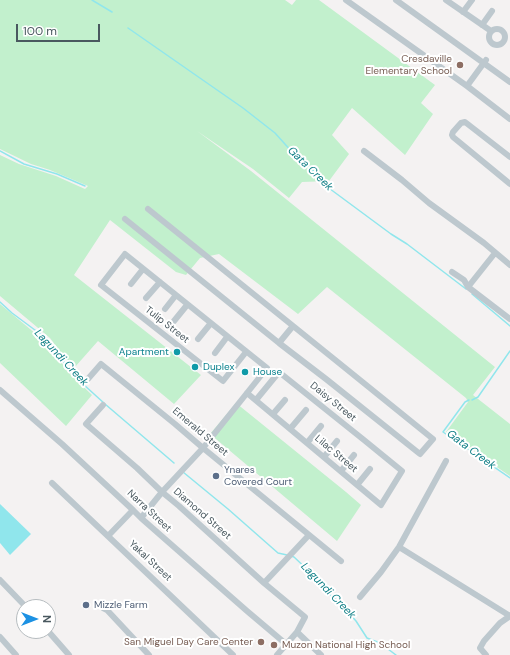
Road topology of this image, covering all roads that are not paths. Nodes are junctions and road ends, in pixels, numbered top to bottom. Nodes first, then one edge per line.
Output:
1 (346, 0) edge
2 (396, 0) edge
3 (446, 0) edge
4 (472, 0) edge
5 (492, 11) dead end
6 (464, 12) junction
7 (482, 25) junction
8 (491, 31) junction
9 (508, 42) edge
10 (485, 62) junction
11 (510, 82) edge
12 (467, 86) junction
13 (510, 119) edge
14 (364, 151) dead end
15 (510, 158) edge
16 (510, 184) edge
17 (148, 210) dead end
18 (125, 219) dead end
19 (495, 253) junction
20 (510, 264) edge
21 (143, 269) junction
22 (452, 272) dead end
23 (160, 282) junction
24 (131, 284) dead end
25 (468, 288) junction
26 (176, 295) junction
27 (146, 298) dead end
28 (187, 305) junction
29 (164, 309) dead end
30 (510, 319) edge
31 (174, 321) dead end
32 (211, 323) junction
33 (293, 326) junction
34 (227, 337) junction
35 (198, 339) dead end
36 (279, 343) junction
37 (246, 352) junction
38 (215, 353) dead end
39 (87, 380) dead end
40 (0, 390) edge
41 (247, 393) junction
42 (256, 400) junction
43 (285, 400) dead end
44 (103, 405) dead end
45 (306, 410) dead end
46 (273, 414) junction
47 (321, 426) dead end
48 (290, 429) junction
49 (338, 441) dead end
50 (307, 443) junction
51 (203, 448) junction
52 (354, 455) dead end
53 (324, 457) junction
54 (446, 461) dead end
55 (370, 469) dead end
56 (341, 471) junction
57 (402, 471) joint
58 (52, 483) dead end
59 (357, 485) junction
60 (162, 492) junction
61 (133, 510) junction
62 (141, 518) junction
63 (309, 535) junction
64 (108, 536) junction
65 (399, 547) junction
66 (341, 561) dead end
67 (0, 580) edge
68 (264, 583) junction
69 (360, 596) dead end
70 (18, 599) edge
71 (103, 608) dead end
72 (510, 616) edge
73 (297, 632) junction
74 (0, 637) edge
75 (55, 639) edge
76 (286, 644) junction
77 (16, 655) edge
78 (69, 655) edge
79 (149, 655) edge
80 (233, 655) edge
81 (277, 655) edge
82 (321, 655) edge
83 (486, 655) edge

1 - 12 street
2 - 10 street
3 - 6 street
4 - 6 street
5 - 7 street
6 - 7 street
7 - 8 street
8 - 9 street
8 - 9 street
10 - 11 street
10 - 12 street
12 - 13 street
14 - 19 street
15 - 16 street
17 - 33 street
18 - 36 street
19 - 20 street
19 - 25 street
21 - 23 street
21 - 24 street
21 - 37 street, Tulip Street
22 - 25 street
23 - 26 street
23 - 27 street
25 - 30 street
26 - 28 street
26 - 29 street
28 - 31 street
28 - 32 street
32 - 34 street
32 - 35 street
33 - 36 street
33 - 36 street
34 - 37 street
34 - 38 street
37 - 41 street
39 - 51 street, Emerald Street
40 - 61 street, Narra Street
41 - 42 street, Lilac Street
41 - 51 street
42 - 46 street, Lilac Street
42 - 57 street, Daisy Street
43 - 46 street
44 - 60 street, Diamond Street
45 - 48 street
46 - 48 street, Lilac Street
47 - 50 street
48 - 50 street, Lilac Street
49 - 53 street
50 - 53 street, Lilac Street
51 - 60 street
51 - 63 street, Emerald Street
52 - 56 street
53 - 56 street, Lilac Street
54 - 65 street
55 - 59 street
56 - 59 street, Lilac Street
57 - 59 street, Lilac Street
58 - 64 street, Yakal Street
60 - 62 street
60 - 68 street, Diamond Street
61 - 62 street, Narra Street
61 - 64 street
62 - 76 street, Narra Street
63 - 66 street, Emerald Street
63 - 68 street
64 - 80 street, Yakal Street
65 - 69 street
65 - 72 street
67 - 70 street
68 - 73 street, Diamond Street
71 - 79 street
72 - 83 street
73 - 76 street
73 - 82 street
74 - 77 street
75 - 78 street
76 - 81 street

